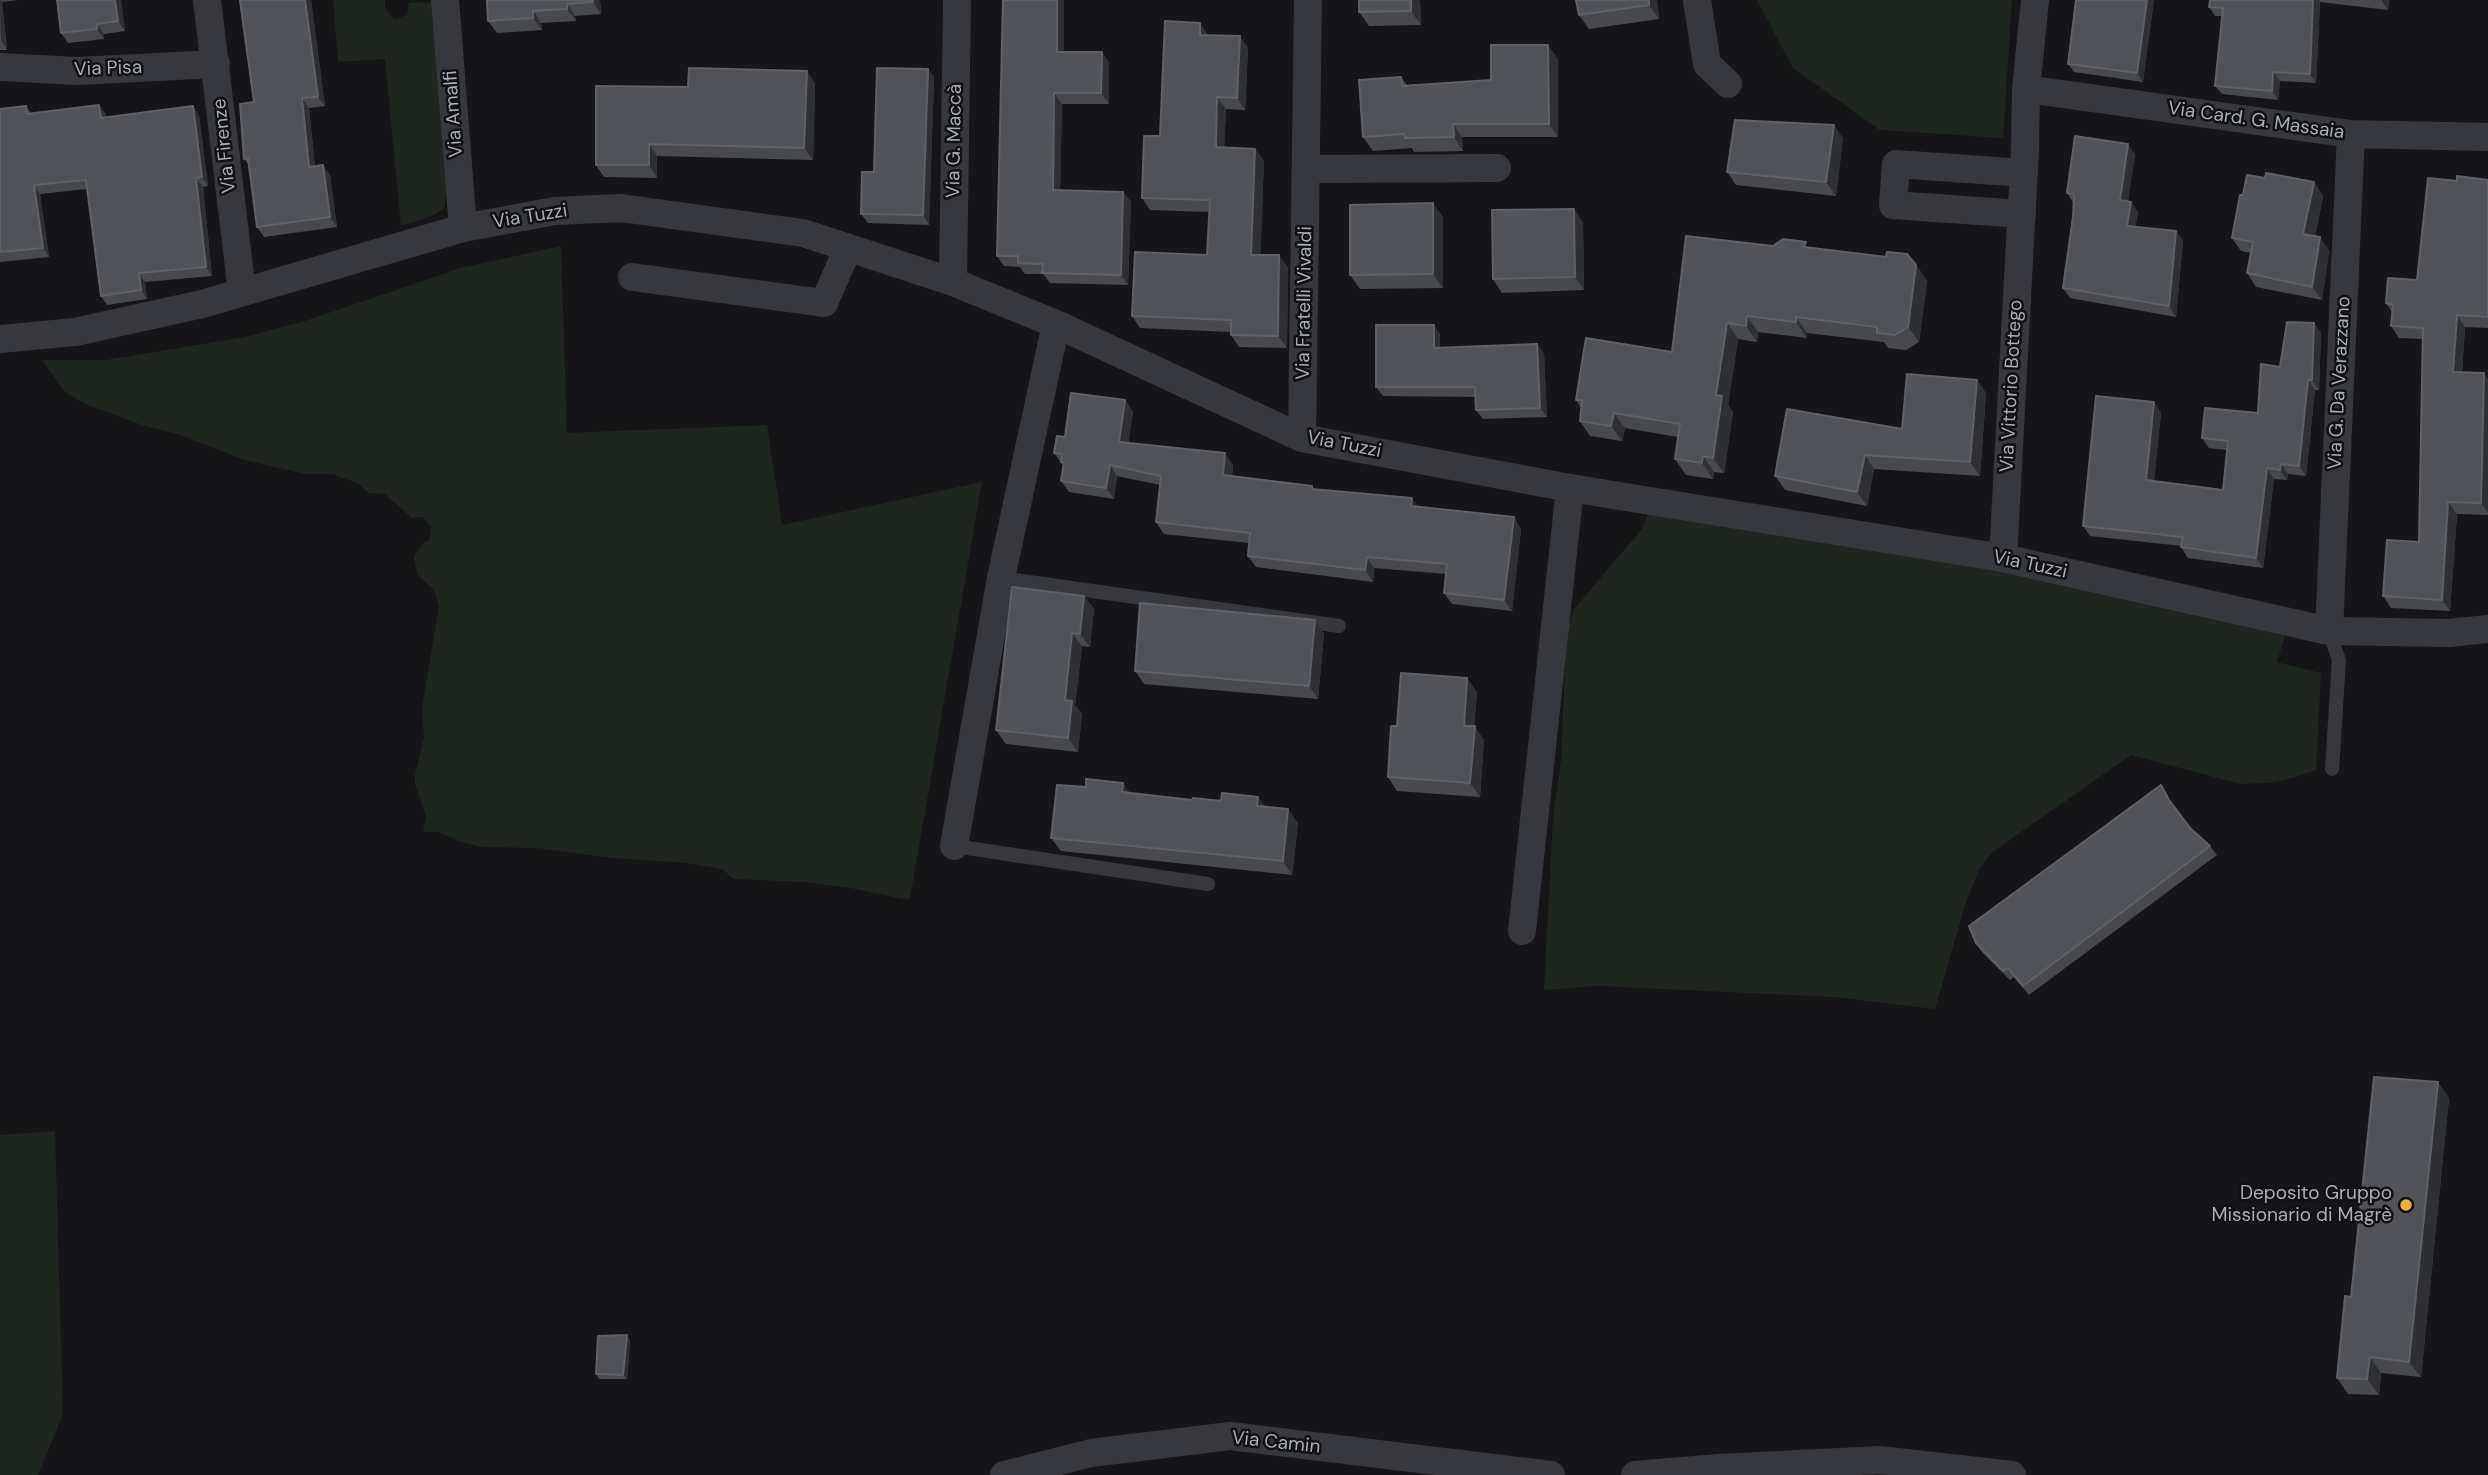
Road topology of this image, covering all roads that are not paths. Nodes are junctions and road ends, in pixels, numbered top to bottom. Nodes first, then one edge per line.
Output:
1 (207, 0) edge
2 (445, 0) edge
3 (957, 0) edge
4 (1308, 0) edge
5 (1697, 0) edge
6 (2035, 0) edge
7 (216, 64) junction
8 (0, 67) edge
9 (1728, 84) dead end
10 (2026, 89) junction
11 (2351, 134) junction
12 (2488, 137) edge
13 (1497, 168) dead end
14 (1307, 169) junction
15 (2024, 173) junction
16 (2022, 214) junction
17 (463, 228) junction
18 (848, 248) junction
19 (632, 277) dead end
20 (953, 282) junction
21 (242, 292) junction
22 (1056, 324) junction
23 (0, 339) edge
24 (1302, 438) junction
25 (1570, 488) junction
26 (2003, 558) junction
27 (1001, 578) junction
28 (1339, 626) dead end
29 (2488, 629) edge
30 (2329, 631) junction
31 (2332, 769) dead end
32 (954, 846) joint
33 (1208, 884) dead end
34 (1522, 931) dead end
35 (1004, 1475) edge
36 (1551, 1475) edge
37 (1636, 1475) edge
38 (2012, 1475) edge

1 - 7 street, Via Firenze
2 - 17 street, Via Amalfi
3 - 20 street, Via G. Maccà
4 - 14 street, Via Fratelli Vivaldi
5 - 9 street
6 - 10 street, Via Vittorio Bottego
7 - 8 street, Via Pisa
7 - 21 street, Via Firenze
10 - 11 street, Via Card. G. Massaia
10 - 15 street, Via Vittorio Bottego
11 - 12 street, Via Card. G. Massaia
11 - 30 street, Via G. Da Verazzano
13 - 14 street
14 - 24 street, Via Fratelli Vivaldi
15 - 16 street, Via Vittorio Bottego
15 - 16 street
16 - 26 street, Via Vittorio Bottego
17 - 18 street, Via Tuzzi
17 - 21 street, Via Tuzzi
18 - 19 street
18 - 20 street, Via Tuzzi
20 - 22 street, Via Tuzzi
21 - 23 street, Via Tuzzi
22 - 24 street, Via Tuzzi
22 - 27 street
24 - 25 street, Via Tuzzi
25 - 26 street, Via Tuzzi
25 - 34 street
26 - 30 street, Via Tuzzi
27 - 28 lane
27 - 32 street
29 - 30 street, Via Tuzzi
30 - 31 lane
32 - 33 lane
35 - 36 street, Via Camin
37 - 38 street

